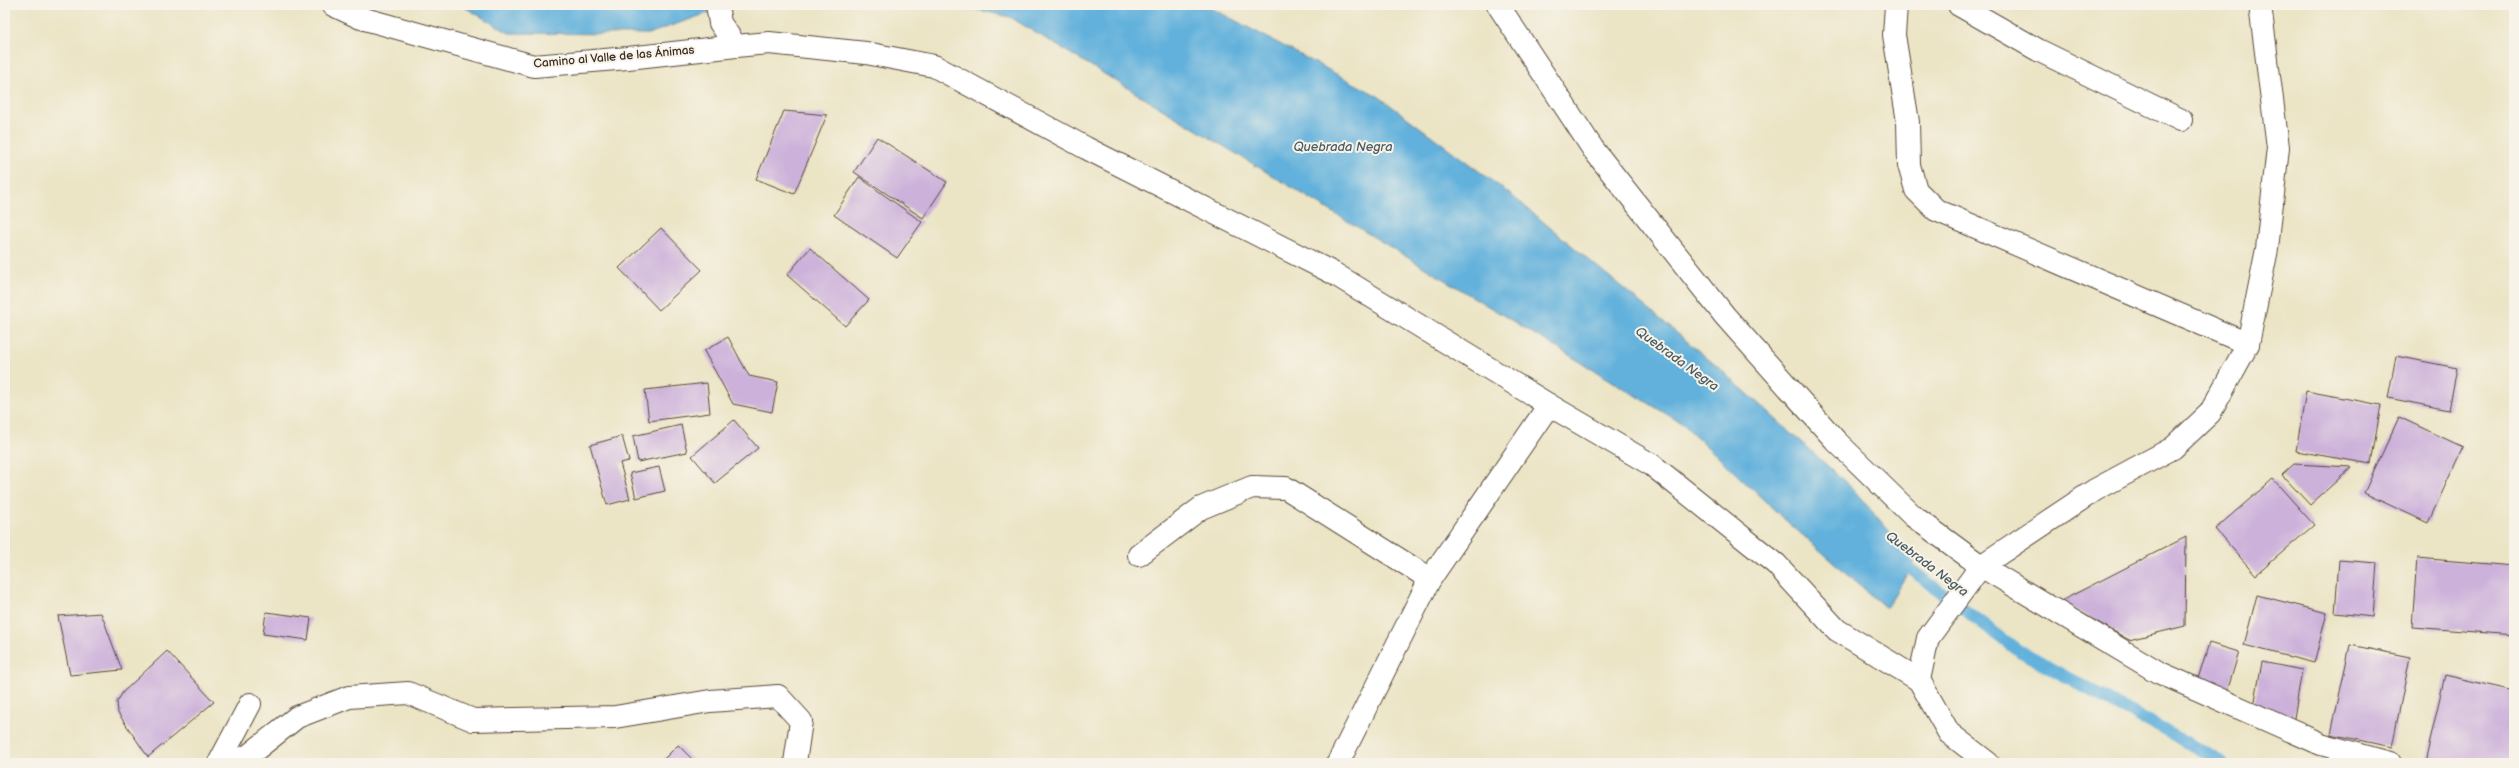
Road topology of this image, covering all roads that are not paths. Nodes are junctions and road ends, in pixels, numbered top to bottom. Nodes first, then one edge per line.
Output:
1 (333, 5) edge
2 (1498, 5) edge
3 (1896, 5) edge
4 (1959, 5) edge
5 (2260, 5) edge
6 (718, 14) edge
7 (736, 46) junction
8 (2181, 120) dead end
9 (2248, 344) junction
10 (1549, 405) junction
11 (1138, 555) dead end
12 (1980, 566) junction
13 (1430, 578) junction
14 (1919, 680) junction
15 (250, 704) dead end
16 (218, 763) edge
17 (234, 763) edge
18 (795, 763) edge
19 (1338, 763) edge
20 (1988, 763) edge
21 (2390, 763) edge

1 - 7 street, Camino al Valle de las Ánimas
2 - 12 street
3 - 9 street
4 - 8 street
5 - 9 street
6 - 7 street
7 - 10 street, Camino al Valle de las Ánimas
9 - 12 street
10 - 13 street
10 - 14 street, Camino al Valle de las Ánimas
11 - 13 street
12 - 14 street
12 - 21 street
13 - 19 street
14 - 20 street
15 - 16 street
17 - 18 street

